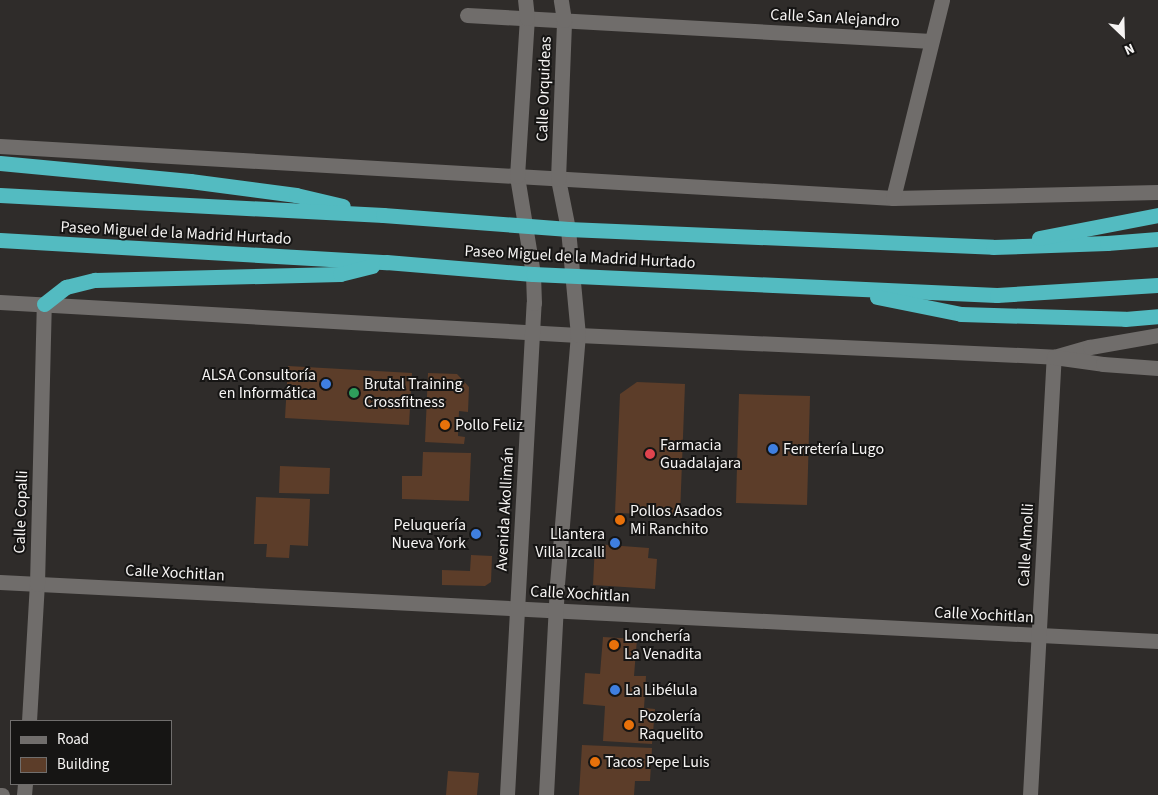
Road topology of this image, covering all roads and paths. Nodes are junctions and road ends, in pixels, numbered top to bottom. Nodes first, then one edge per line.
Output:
1 (525, 0) edge
2 (561, 0) edge
3 (942, 0) edge
4 (467, 15) dead end
5 (528, 18) junction
6 (564, 20) junction
7 (931, 41) junction
8 (0, 146) edge
9 (0, 164) edge
10 (517, 176) junction
11 (558, 179) junction
12 (1158, 192) edge
13 (0, 194) edge
14 (893, 198) junction
15 (383, 215) junction
16 (1158, 215) edge
17 (524, 227) junction
18 (568, 229) junction
19 (1158, 239) edge
20 (0, 240) edge
21 (993, 247) junction
22 (386, 262) junction
23 (533, 274) junction
24 (573, 274) junction
25 (1158, 285) edge
26 (829, 287) junction
27 (0, 302) edge
28 (44, 304) junction
29 (1158, 316) edge
30 (532, 332) junction
31 (578, 335) junction
32 (1158, 335) edge
33 (1054, 357) junction
34 (1158, 368) edge
35 (0, 582) edge
36 (36, 584) junction
37 (517, 608) junction
38 (557, 611) junction
39 (1039, 635) junction
40 (1158, 641) edge
41 (28, 720) edge
42 (507, 795) edge
43 (546, 795) edge
44 (1030, 795) edge

1 - 5 street, Calle Orquideas
2 - 6 street, Calle Orquideas
3 - 7 street
4 - 5 street, Calle San Alejandro
5 - 6 street, Calle San Alejandro
5 - 10 street, Calle Orquideas
6 - 7 street, Calle San Alejandro
6 - 11 street, Calle Orquideas
7 - 14 street
8 - 10 street
9 - 15 highway
10 - 11 street
10 - 17 street, Calle Orquideas
11 - 14 street
11 - 18 street, Calle Orquideas
12 - 14 street
13 - 15 highway, Paseo Miguel de la Madrid Hurtado
15 - 17 highway, Paseo Miguel de la Madrid Hurtado
16 - 21 highway
17 - 18 highway, Paseo Miguel de la Madrid Hurtado
17 - 23 street, Avenida Akollimán
18 - 21 highway, Paseo Miguel de la Madrid Hurtado
18 - 24 street
19 - 21 highway, Paseo Miguel de la Madrid Hurtado
20 - 22 highway, Paseo Miguel de la Madrid Hurtado
22 - 23 highway, Paseo Miguel de la Madrid Hurtado
22 - 28 highway
23 - 24 highway, Paseo Miguel de la Madrid Hurtado
23 - 30 street, Avenida Akollimán
24 - 26 highway, Paseo Miguel de la Madrid Hurtado
24 - 31 street
25 - 26 highway, Paseo Miguel de la Madrid Hurtado
26 - 29 highway
27 - 28 street
28 - 30 street
28 - 36 street, Calle Copalli
30 - 31 street
30 - 37 street, Avenida Akollimán
31 - 33 street
31 - 38 street
32 - 33 street
33 - 34 street
33 - 39 street, Calle Almolli
35 - 36 street, Calle Xochitlan
36 - 37 street, Calle Xochitlan
36 - 41 street, Calle Copalli
37 - 38 street, Calle Xochitlan
37 - 42 street, Avenida Akollimán
38 - 39 street, Calle Xochitlan
38 - 43 street
39 - 40 street, Calle Xochitlan
39 - 44 street, Calle Almolli

